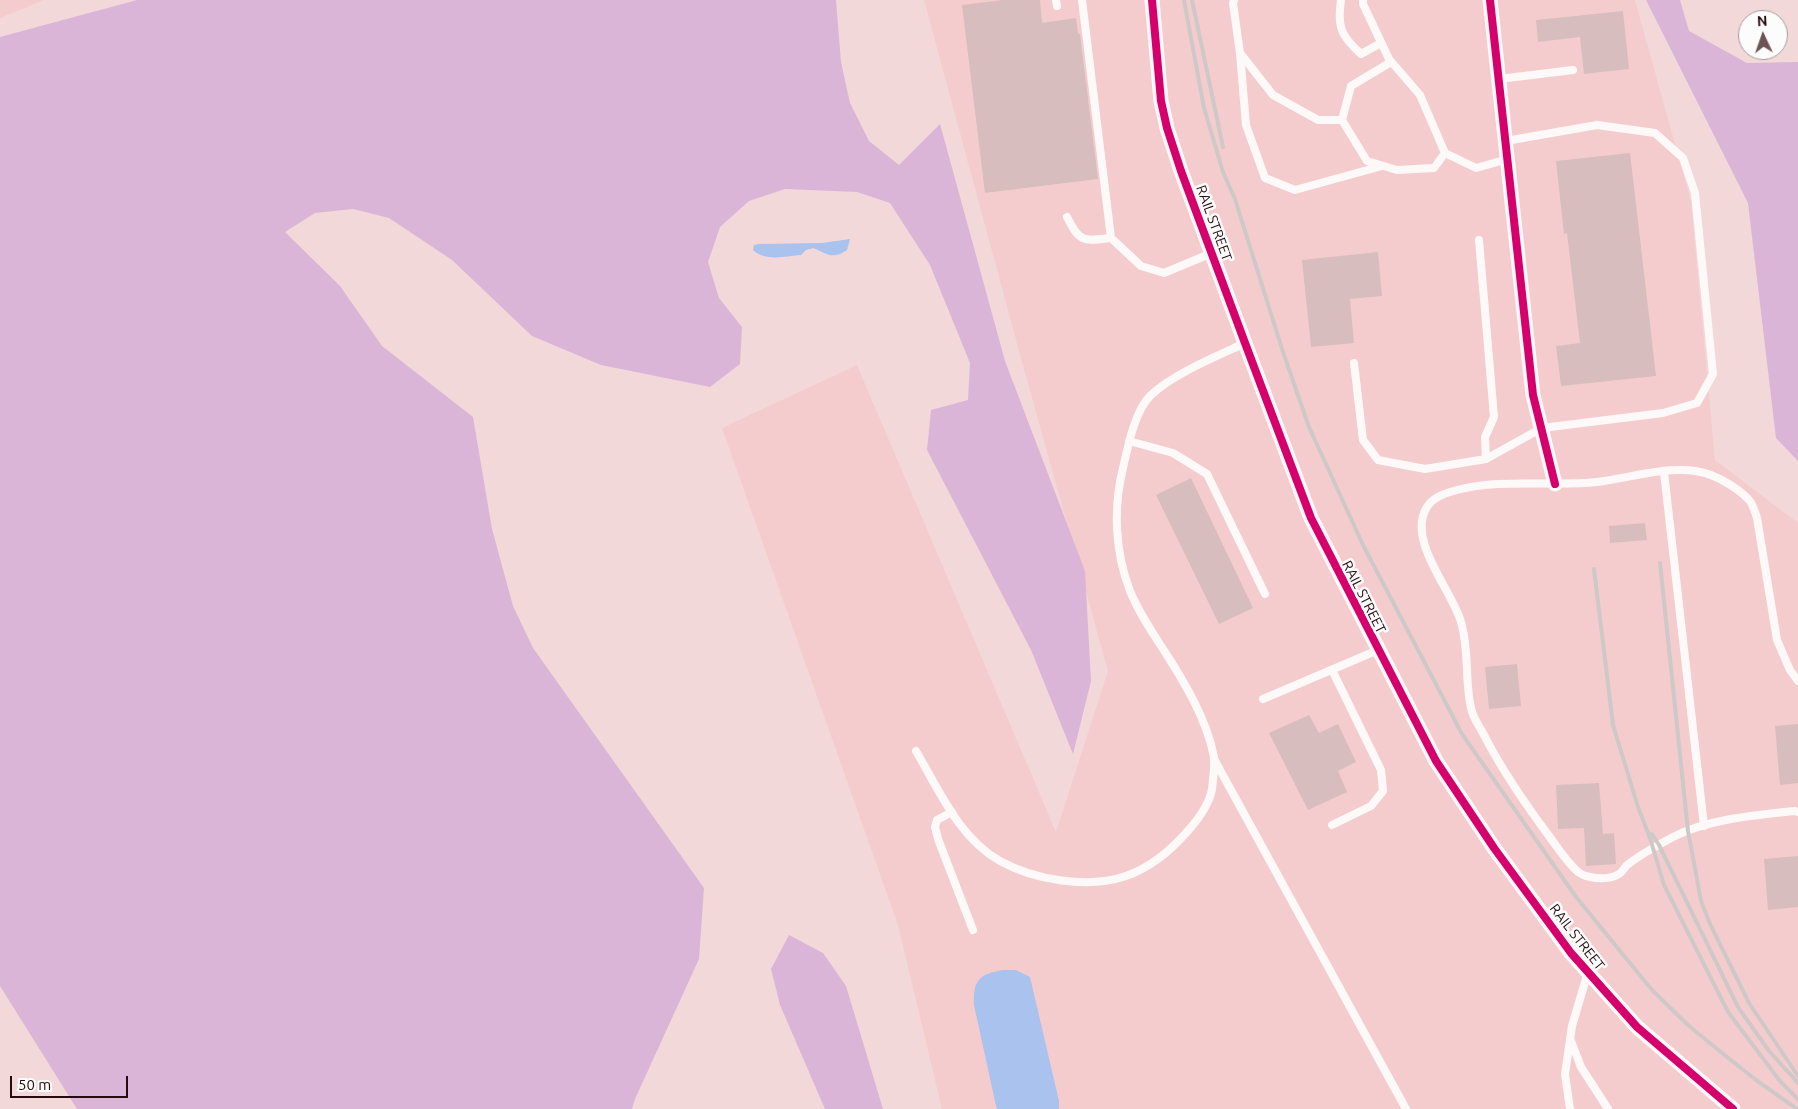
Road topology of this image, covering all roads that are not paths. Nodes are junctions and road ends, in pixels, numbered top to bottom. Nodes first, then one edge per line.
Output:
1 (1082, 0) edge
2 (1152, 0) edge
3 (1234, 0) edge
4 (1341, 0) edge
5 (1363, 0) edge
6 (1490, 0) edge
7 (1381, 43) junction
8 (1240, 53) junction
9 (1391, 62) junction
10 (1573, 70) dead end
11 (1499, 79) junction
12 (1342, 120) junction
13 (1506, 141) junction
14 (1445, 153) junction
15 (1508, 159) junction
16 (1382, 166) junction
17 (1067, 217) dead end
18 (1111, 238) junction
19 (1479, 240) dead end
20 (1212, 253) junction
21 (1245, 343) junction
22 (1354, 363) dead end
23 (1542, 428) junction
24 (1129, 441) junction
25 (1486, 459) junction
26 (1664, 472) junction
27 (1555, 484) junction
28 (1265, 594) dead end
29 (1378, 650) junction
30 (1332, 670) junction
31 (1798, 681) edge
32 (1263, 699) dead end
33 (916, 751) dead end
34 (1214, 759) junction
35 (952, 812) junction
36 (1798, 812) edge
37 (1332, 825) dead end
38 (1704, 826) junction
39 (973, 930) dead end
40 (1588, 972) junction
41 (1570, 1039) junction
42 (1406, 1109) edge
43 (1570, 1109) edge
44 (1608, 1109) edge
45 (1733, 1109) edge

1 - 18 lane
2 - 20 street, RAIL STREET
3 - 8 lane
4 - 7 lane
5 - 7 lane
6 - 11 street
7 - 9 lane
8 - 12 lane
8 - 16 lane
9 - 12 lane
9 - 14 lane
10 - 11 lane
11 - 13 street
12 - 16 lane
13 - 15 street
13 - 23 lane
14 - 15 lane
14 - 16 lane
15 - 23 street
17 - 18 lane
18 - 20 lane
19 - 25 lane
20 - 21 street, RAIL STREET
21 - 24 lane
21 - 29 street, RAIL STREET
22 - 25 lane
23 - 25 lane
23 - 27 street
24 - 28 lane
24 - 34 lane
26 - 27 lane
26 - 31 lane
26 - 38 lane
27 - 38 lane
29 - 30 lane
29 - 40 street, RAIL STREET
30 - 32 lane
30 - 37 lane
33 - 35 lane
34 - 35 lane
34 - 42 lane
35 - 39 lane
36 - 38 lane
40 - 41 lane
40 - 45 street, RAIL STREET
41 - 43 lane
41 - 44 lane

